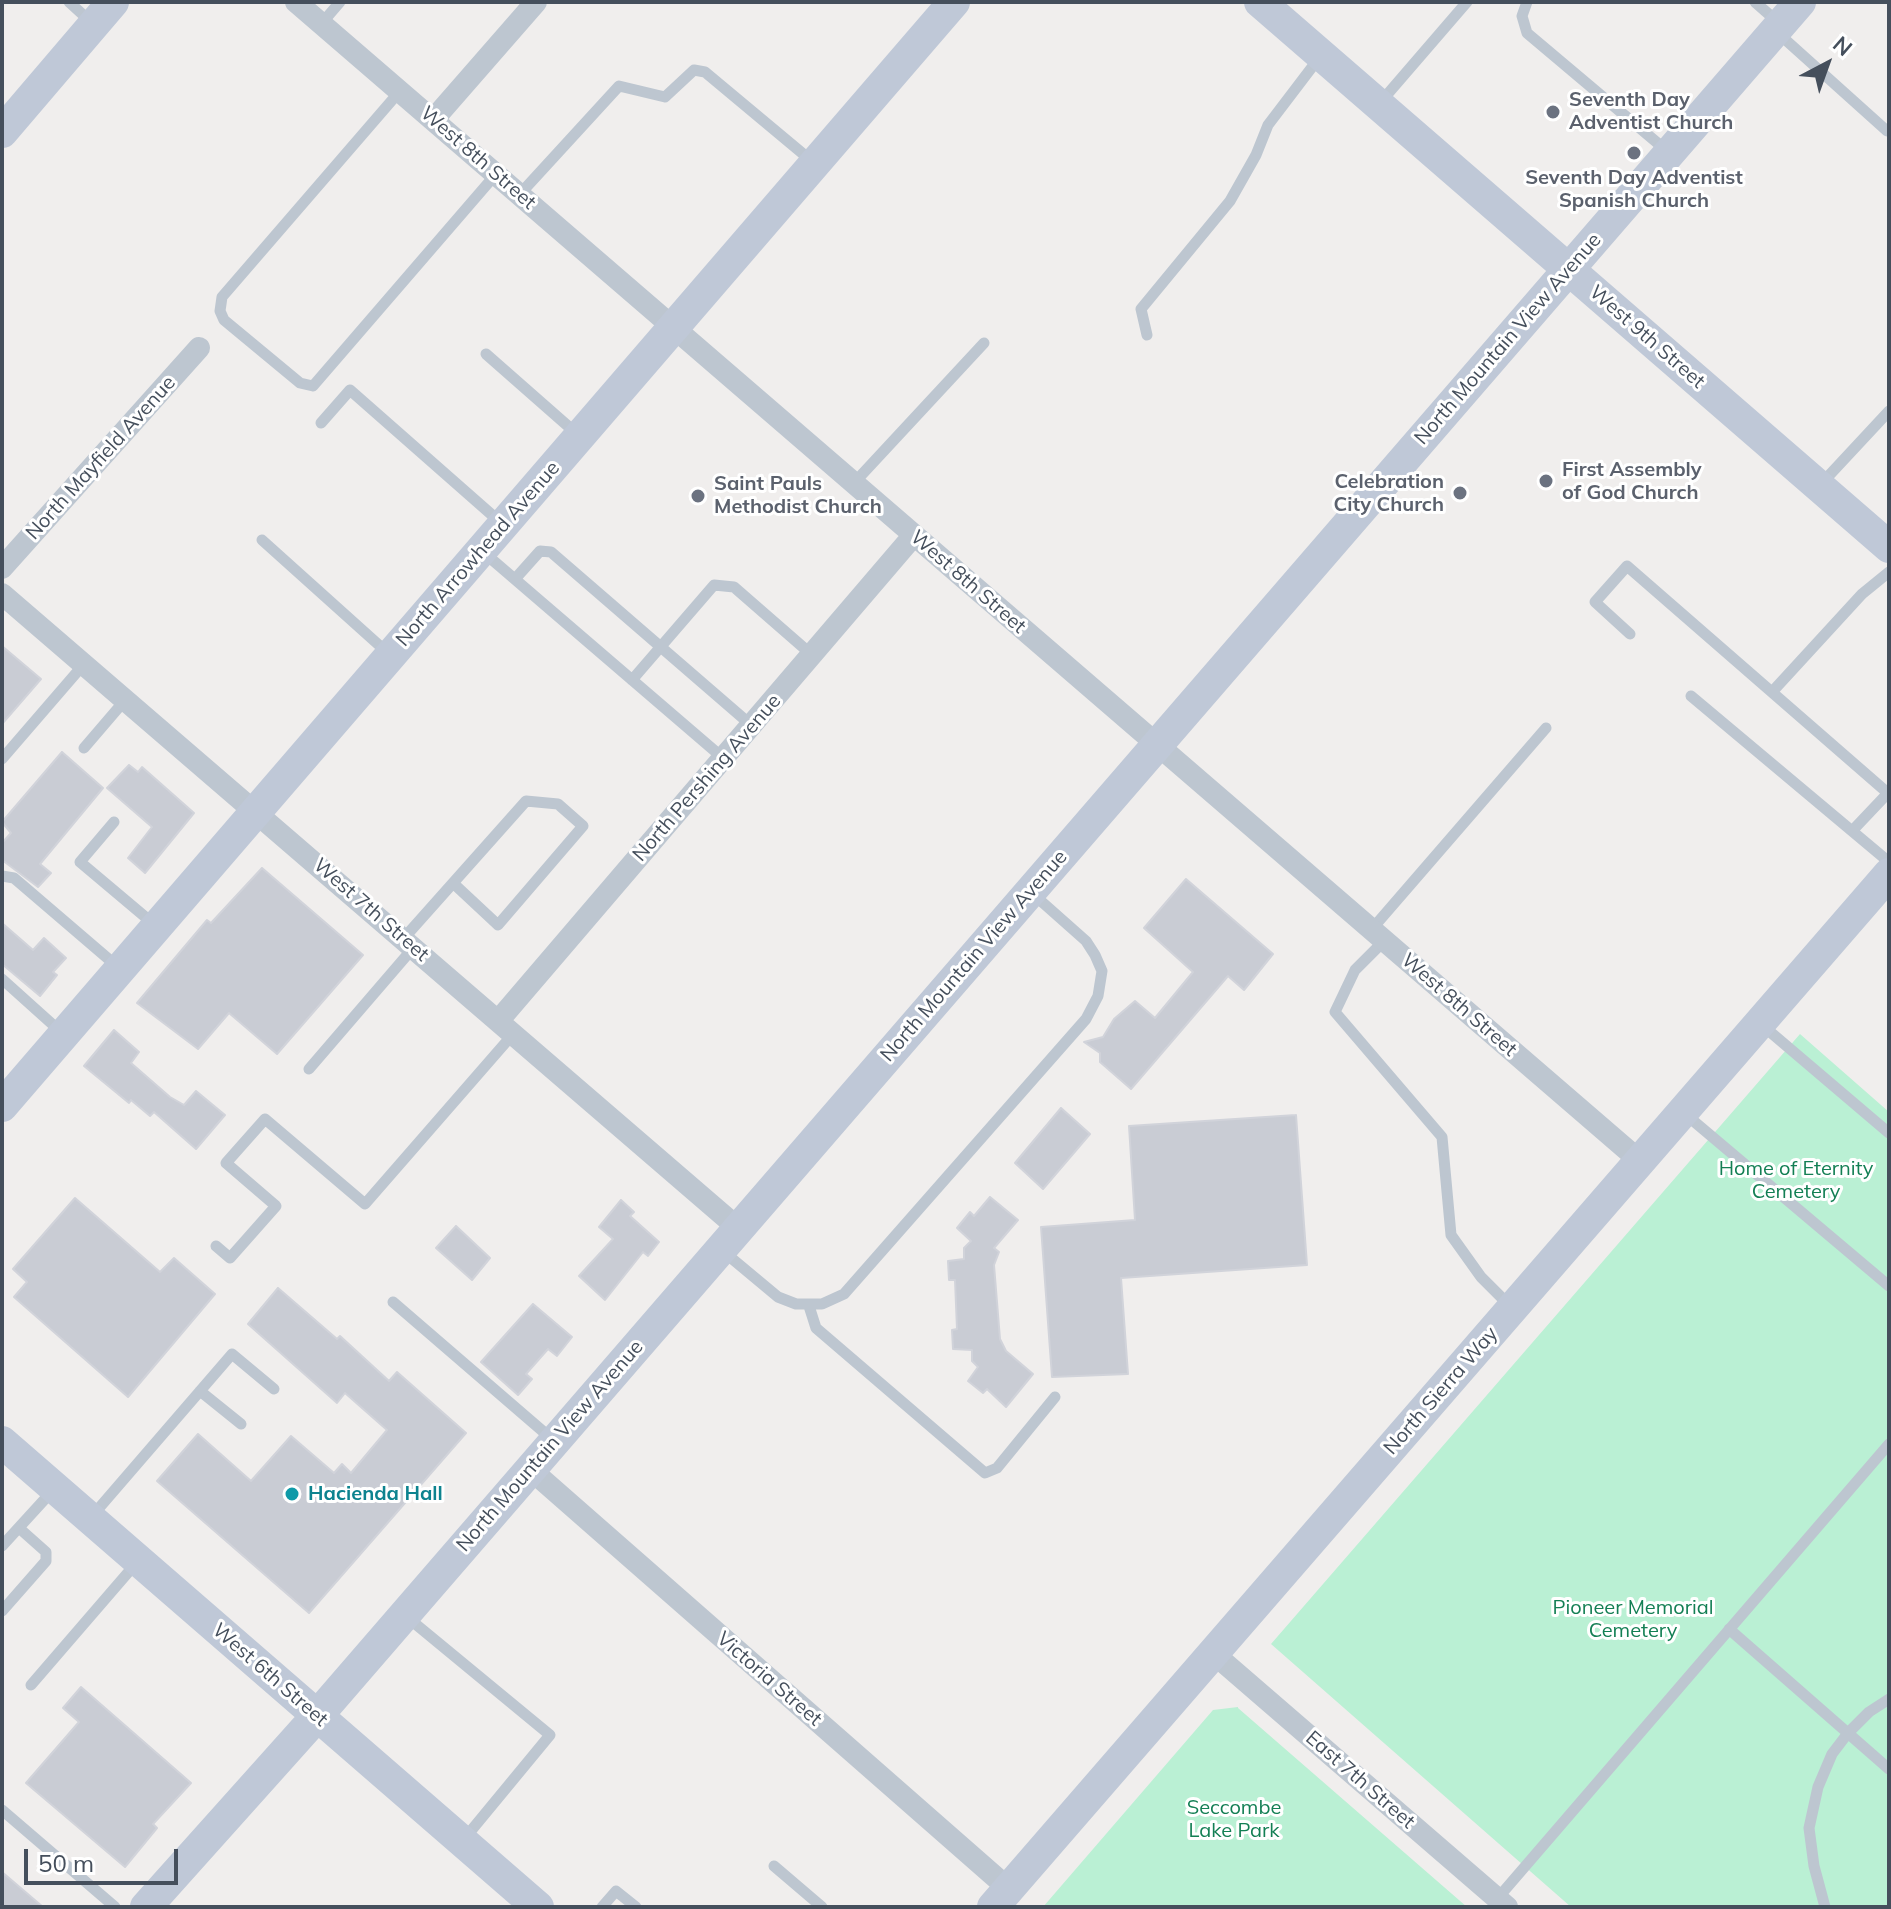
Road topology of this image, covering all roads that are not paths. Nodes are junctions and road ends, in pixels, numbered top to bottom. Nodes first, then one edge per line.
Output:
1 (69, 2) edge
2 (296, 2) edge
3 (340, 2) edge
4 (536, 2) edge
5 (954, 2) edge
6 (1260, 2) edge
7 (1467, 2) edge
8 (1527, 2) edge
9 (1755, 2) edge
10 (103, 13) edge
11 (1785, 19) edge
12 (322, 23) junction
13 (1322, 55) junction
14 (400, 91) junction
15 (1378, 104) junction
16 (433, 120) junction
17 (1887, 131) dead end
18 (2, 132) edge
19 (1669, 153) junction
20 (815, 164) junction
21 (496, 174) junction
22 (520, 194) junction
23 (1568, 269) junction
24 (675, 328) junction
25 (1147, 335) dead end
26 (984, 343) dead end
27 (199, 348) dead end
28 (486, 354) dead end
29 (1889, 411) edge
30 (321, 423) dead end
31 (580, 437) junction
32 (854, 483) junction
33 (1819, 487) junction
34 (504, 525) junction
35 (914, 535) junction
36 (262, 540) dead end
37 (1889, 547) edge
38 (482, 550) junction
39 (2, 568) edge
40 (1889, 572) edge
41 (515, 579) junction
42 (2, 594) edge
43 (1630, 634) dead end
44 (662, 648) junction
45 (390, 655) junction
46 (812, 655) junction
47 (85, 664) junction
48 (632, 680) junction
49 (1772, 692) junction
50 (1691, 696) dead end
51 (126, 699) junction
52 (751, 725) junction
53 (1546, 728) dead end
54 (1157, 745) junction
55 (84, 748) dead end
56 (723, 758) junction
57 (2, 759) edge
58 (1888, 793) edge
59 (256, 810) junction
60 (114, 822) dead end
61 (1852, 831) junction
62 (1889, 862) edge
63 (1889, 874) edge
64 (2, 876) edge
65 (453, 883) junction
66 (1030, 892) junction
67 (156, 926) junction
68 (1378, 935) junction
69 (409, 942) junction
70 (119, 969) junction
71 (2, 979) edge
72 (1760, 1023) junction
73 (507, 1027) junction
74 (63, 1034) junction
75 (309, 1069) dead end
76 (2, 1106) edge
77 (1683, 1112) junction
78 (1889, 1133) edge
79 (1640, 1161) junction
80 (730, 1239) junction
81 (216, 1246) dead end
82 (1889, 1286) edge
83 (393, 1302) dead end
84 (809, 1306) junction
85 (1512, 1309) junction
86 (274, 1389) dead end
87 (200, 1391) junction
88 (1055, 1397) dead end
89 (241, 1424) dead end
90 (554, 1441) junction
91 (2, 1442) edge
92 (1889, 1444) edge
93 (530, 1469) junction
94 (55, 1488) junction
95 (90, 1519) junction
96 (19, 1528) junction
97 (2, 1546) edge
98 (139, 1561) junction
99 (2, 1611) edge
100 (404, 1615) junction
101 (1729, 1629) junction
102 (1213, 1653) junction
103 (31, 1685) dead end
104 (1889, 1699) edge
105 (317, 1716) junction
106 (1848, 1733) junction
107 (1889, 1769) edge
108 (2, 1810) edge
109 (462, 1841) junction
110 (774, 1866) dead end
111 (1002, 1901) edge
112 (1502, 1903) edge
113 (604, 1904) edge
114 (115, 1907) edge
115 (146, 1907) edge
116 (538, 1907) edge
117 (636, 1907) edge
118 (822, 1907) edge
119 (1825, 1907) edge

1 - 10 lane
2 - 12 street, West 8th Street
3 - 12 lane
4 - 16 street
5 - 20 street, North Arrowhead Avenue
6 - 13 street, West 9th Street
7 - 15 lane
8 - 19 lane
9 - 11 lane
10 - 18 street
11 - 17 lane
11 - 19 street, North Mountain View Avenue
12 - 14 street, West 8th Street
13 - 15 street, West 9th Street
13 - 25 lane
14 - 16 street, West 8th Street
14 - 21 lane
15 - 23 street, West 9th Street
16 - 21 street, West 8th Street
19 - 23 street, North Mountain View Avenue
20 - 22 lane
20 - 24 street, North Arrowhead Avenue
21 - 22 street, West 8th Street
22 - 24 street, West 8th Street
23 - 33 street, West 9th Street
23 - 54 street, North Mountain View Avenue
24 - 31 street, North Arrowhead Avenue
24 - 32 street, West 8th Street
26 - 32 lane
27 - 39 street, North Mayfield Avenue
28 - 31 lane
29 - 33 lane
30 - 34 lane
31 - 34 street, North Arrowhead Avenue
32 - 35 street, West 8th Street
33 - 37 street, West 9th Street
34 - 38 street, North Arrowhead Avenue
35 - 46 street, North Pershing Avenue
35 - 54 street, West 8th Street
36 - 45 lane
38 - 41 lane
38 - 45 street, North Arrowhead Avenue
40 - 49 lane
41 - 44 lane
41 - 48 lane
42 - 47 street, West 7th Street
43 - 49 lane
44 - 46 lane
44 - 48 lane
44 - 52 lane
45 - 59 street, North Arrowhead Avenue
46 - 52 street, North Pershing Avenue
47 - 51 street, West 7th Street
47 - 57 lane
48 - 56 lane
49 - 58 lane
50 - 61 lane
51 - 55 lane
51 - 59 street, West 7th Street
52 - 56 street, North Pershing Avenue
53 - 68 lane
54 - 66 street, North Mountain View Avenue
54 - 68 street, West 8th Street
56 - 73 street, North Pershing Avenue
58 - 61 lane
59 - 67 street, North Arrowhead Avenue
59 - 69 street, West 7th Street
60 - 67 lane
61 - 62 lane
63 - 72 street, North Sierra Way
64 - 70 lane
65 - 65 lane
65 - 69 lane
66 - 80 street, North Mountain View Avenue
66 - 84 lane
67 - 70 street, North Arrowhead Avenue
68 - 79 street, West 8th Street
68 - 85 lane
69 - 73 street, West 7th Street
69 - 75 lane
70 - 74 street, North Arrowhead Avenue
71 - 74 lane
72 - 77 street, North Sierra Way
72 - 78 lane
73 - 80 street, West 7th Street
73 - 81 lane
74 - 76 street, North Arrowhead Avenue
77 - 79 street, North Sierra Way
77 - 82 lane
79 - 85 street, North Sierra Way
80 - 84 lane
80 - 90 street, North Mountain View Avenue
83 - 90 lane
84 - 88 lane
85 - 102 street, North Sierra Way
86 - 87 lane
87 - 89 lane
87 - 95 lane
90 - 93 street, North Mountain View Avenue
91 - 94 street, West 6th Street
92 - 101 lane
93 - 100 street, North Mountain View Avenue
93 - 111 street, Victoria Street
94 - 95 street, West 6th Street
94 - 96 lane
95 - 98 street, West 6th Street
96 - 97 lane
96 - 99 lane
98 - 103 lane
98 - 105 street, West 6th Street
100 - 105 street, North Mountain View Avenue
100 - 109 lane
101 - 106 lane
101 - 112 lane
102 - 111 street, North Sierra Way
102 - 112 street, East 7th Street
104 - 106 lane
105 - 109 street, West 6th Street
105 - 115 street, North Mountain View Avenue
106 - 107 lane
106 - 119 lane
108 - 114 lane
109 - 116 street, West 6th Street
110 - 118 lane
113 - 117 lane

